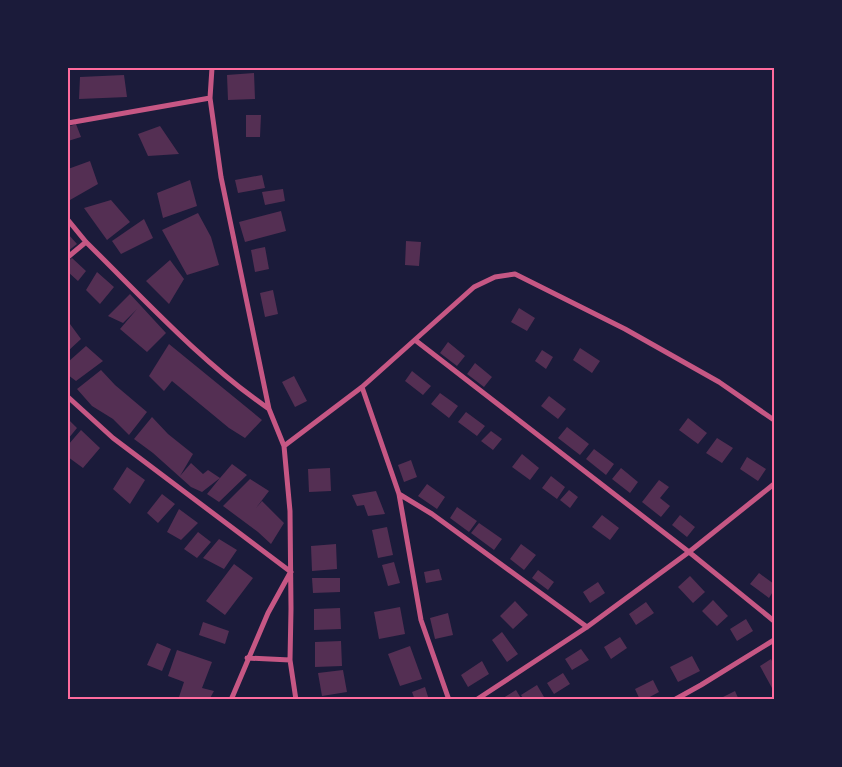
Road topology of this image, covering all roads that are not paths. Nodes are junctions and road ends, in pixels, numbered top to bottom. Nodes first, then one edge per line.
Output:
1 (212, 68) edge
2 (210, 98) junction
3 (68, 123) edge
4 (68, 220) edge
5 (86, 242) junction
6 (68, 257) edge
7 (415, 340) junction
8 (362, 387) junction
9 (68, 397) edge
10 (269, 409) junction
11 (774, 420) edge
12 (284, 446) junction
13 (774, 484) edge
14 (399, 494) junction
15 (689, 552) junction
16 (291, 572) junction
17 (774, 621) edge
18 (587, 627) junction
19 (774, 640) edge
20 (247, 658) junction
21 (290, 660) junction
22 (231, 700) edge
23 (296, 700) edge
24 (449, 700) edge
25 (476, 700) edge
26 (674, 700) edge

1 - 2 street
2 - 3 street
2 - 10 street
4 - 5 street
5 - 6 street
5 - 10 street
7 - 8 street
7 - 11 street
7 - 15 street
8 - 12 street
8 - 14 street
9 - 16 street
10 - 12 street
12 - 16 street
13 - 15 street
14 - 18 street
14 - 24 street
15 - 17 street
15 - 18 street
16 - 20 street
16 - 21 street
18 - 25 street
19 - 26 street
20 - 21 street
20 - 22 street
21 - 23 street

